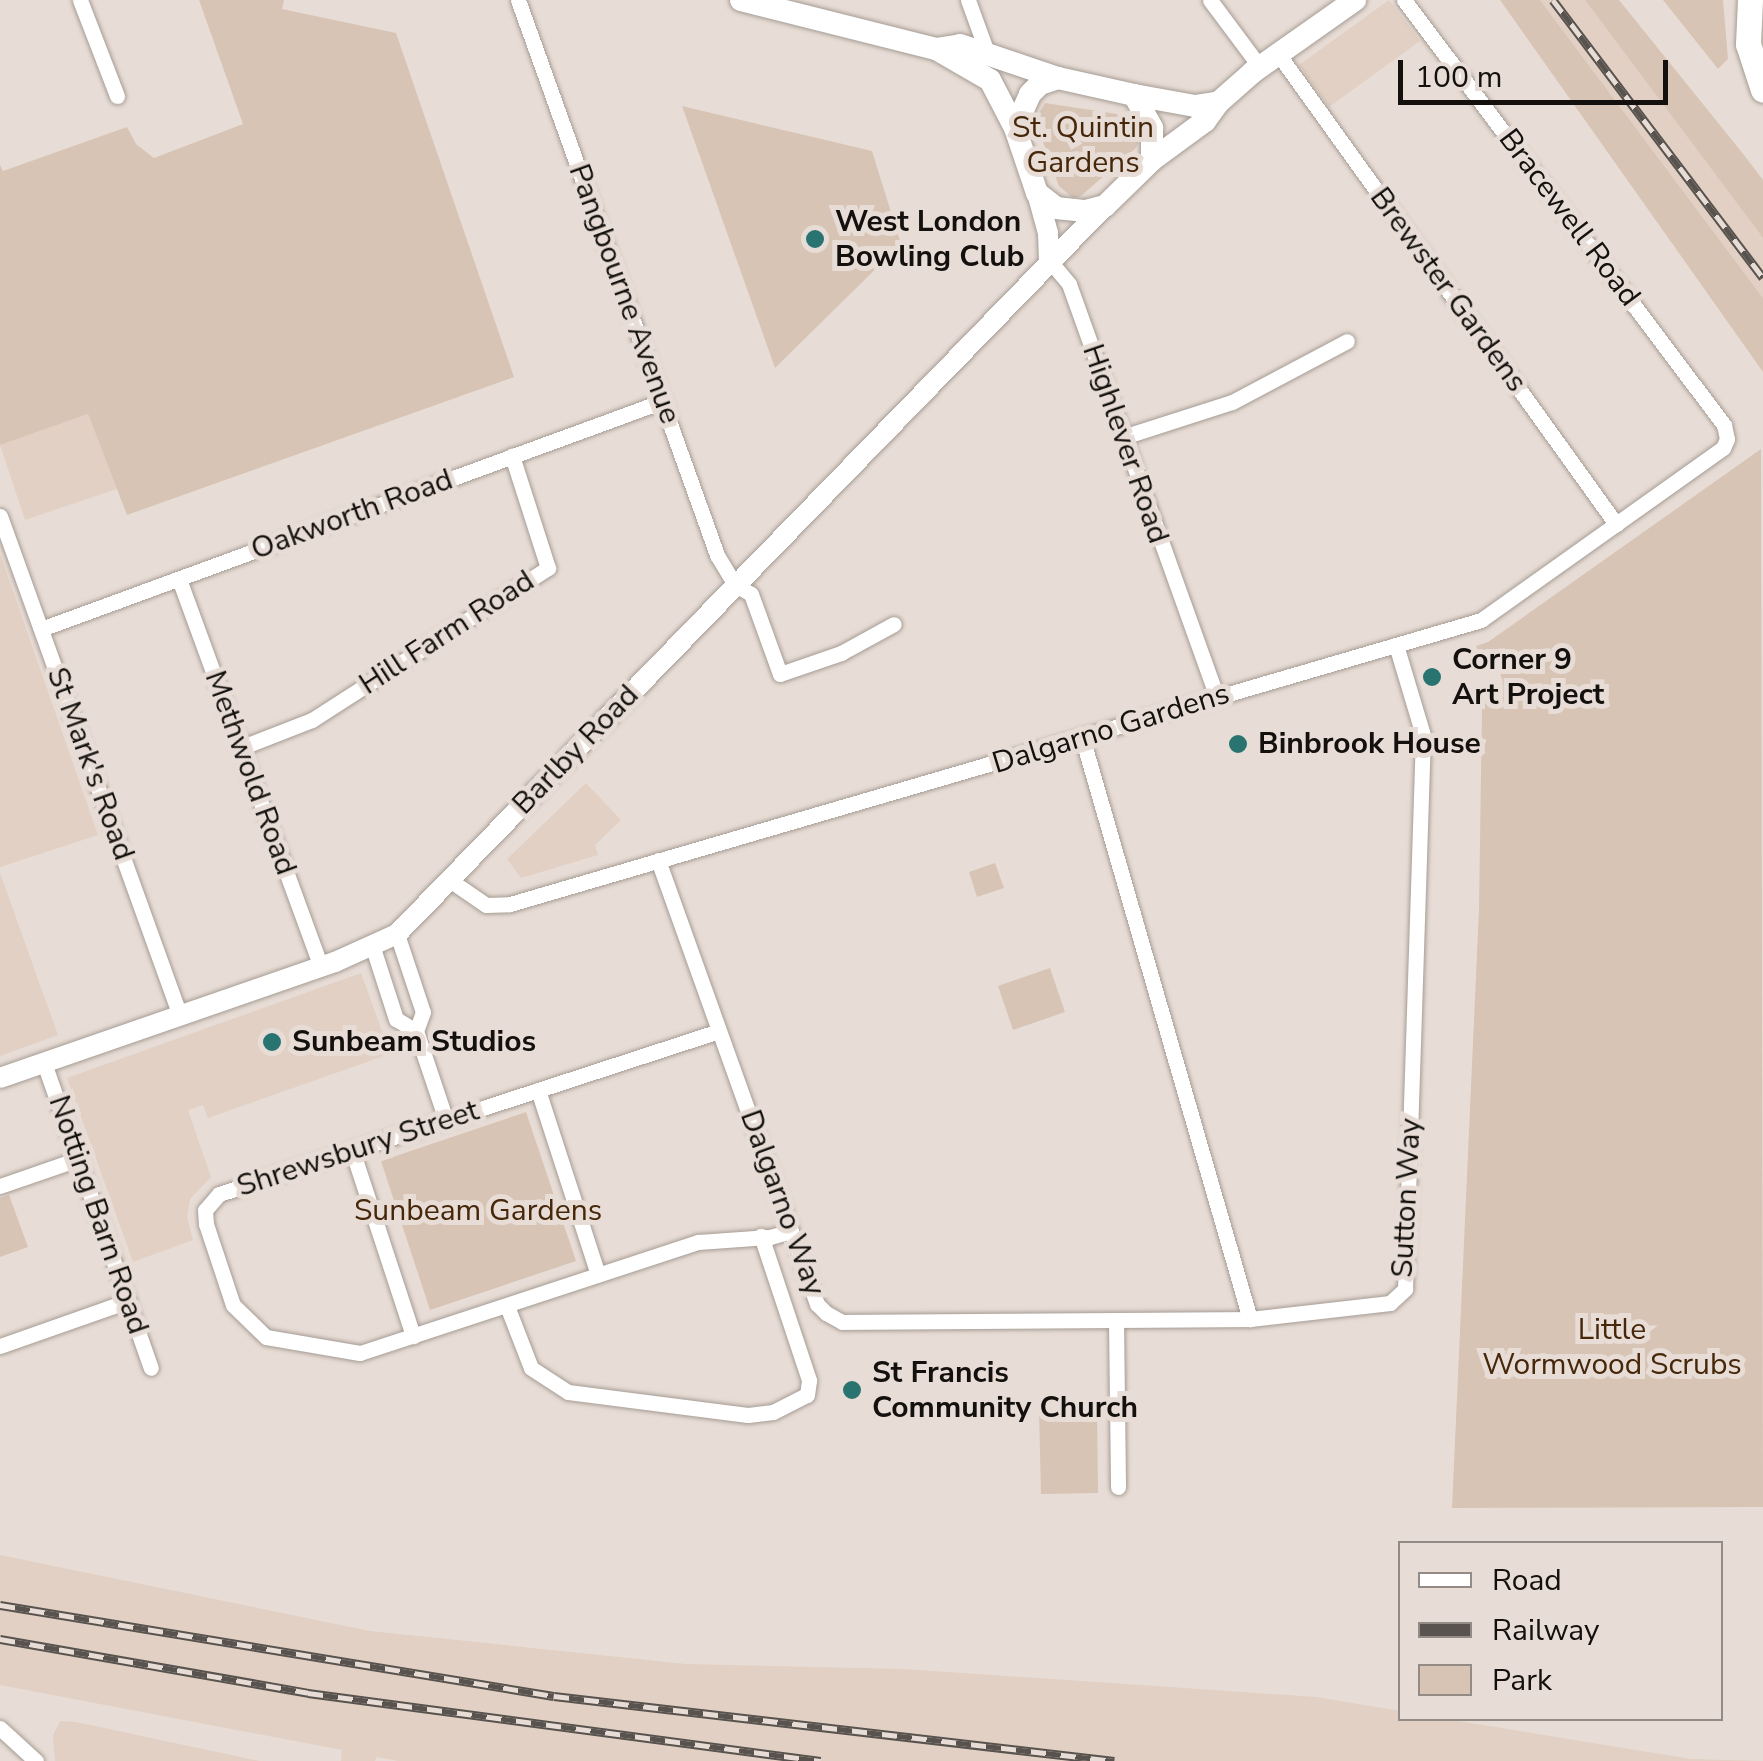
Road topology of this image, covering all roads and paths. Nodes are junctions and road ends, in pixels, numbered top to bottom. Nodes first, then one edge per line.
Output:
1 (80, 0) edge
2 (518, 0) edge
3 (741, 0) edge
4 (968, 0) edge
5 (1210, 0) edge
6 (1355, 0) edge
7 (1404, 0) edge
8 (1750, 0) edge
9 (936, 49) junction
10 (988, 55) junction
11 (1270, 61) junction
12 (1058, 78) junction
13 (1763, 90) edge
14 (117, 96) dead end
15 (1134, 96) junction
16 (1219, 102) junction
17 (1015, 128) junction
18 (1152, 160) junction
19 (1037, 193) junction
20 (1105, 206) junction
21 (1049, 260) junction
22 (1347, 341) dead end
23 (663, 401) junction
24 (1123, 438) junction
25 (1728, 439) joint
26 (512, 456) junction
27 (0, 516) edge
28 (1616, 524) junction
29 (179, 578) junction
30 (735, 586) junction
31 (894, 624) dead end
32 (41, 629) junction
33 (1396, 646) junction
34 (1217, 697) junction
35 (1082, 737) junction
36 (240, 748) junction
37 (658, 860) junction
38 (451, 881) junction
39 (397, 934) junction
40 (373, 948) junction
41 (322, 966) junction
42 (178, 1012) junction
43 (416, 1031) junction
44 (718, 1031) junction
45 (44, 1062) junction
46 (0, 1078) edge
47 (538, 1090) junction
48 (446, 1120) junction
49 (352, 1150) junction
50 (78, 1159) junction
51 (0, 1186) edge
52 (791, 1231) junction
53 (761, 1236) junction
54 (598, 1275) junction
55 (128, 1301) junction
56 (507, 1306) junction
57 (1250, 1319) junction
58 (1116, 1320) junction
59 (414, 1336) junction
60 (0, 1346) edge
61 (151, 1368) dead end
62 (1118, 1487) dead end
63 (0, 1728) edge
64 (36, 1761) edge

1 - 14 street
2 - 23 street, Pangbourne Avenue
3 - 9 main road
4 - 10 street
5 - 11 street, Brewster Gardens
6 - 11 main road
7 - 25 street, Bracewell Road
8 - 13 main road
9 - 10 main road
9 - 17 main road, Highlever Road
10 - 12 main road
11 - 16 main road
11 - 28 street, Brewster Gardens
12 - 15 main road
12 - 17 main road
15 - 16 main road
15 - 18 main road
16 - 18 main road
17 - 19 main road, Highlever Road
18 - 20 main road
19 - 20 main road
19 - 21 street, Highlever Road
20 - 21 street
21 - 24 street, Highlever Road
21 - 30 street, Barlby Road
22 - 24 street
23 - 26 street, Oakworth Road
23 - 30 street, Pangbourne Avenue
24 - 34 street, Highlever Road
25 - 28 street, Dalgarno Gardens
26 - 29 street, Oakworth Road
26 - 36 street, Hill Farm Road
27 - 32 street, St Mark's Road
28 - 33 street, Dalgarno Gardens
29 - 32 street, Oakworth Road
29 - 36 street, Methwold Road
30 - 31 street, Pangbourne Avenue
30 - 38 street, Barlby Road
32 - 42 street, St Mark's Road
33 - 34 street, Dalgarno Gardens
33 - 57 street, Sutton Way
34 - 35 street, Dalgarno Gardens
35 - 37 street, Dalgarno Gardens
35 - 57 street
36 - 41 street, Methwold Road
37 - 38 street, Dalgarno Gardens
37 - 44 street, Dalgarno Way
38 - 39 street, Barlby Road
39 - 40 street, Barlby Road
39 - 43 street
40 - 41 street, Barlby Road
40 - 43 street
41 - 42 street, Barlby Road
42 - 45 street, Barlby Road
43 - 48 street
44 - 47 street, Shrewsbury Street
44 - 52 street, Dalgarno Way
45 - 46 street, Barlby Road
45 - 50 street, Notting Barn Road
47 - 48 street, Shrewsbury Street
47 - 54 street
48 - 49 street, Shrewsbury Street
49 - 59 street
49 - 59 street, Shrewsbury Street
50 - 51 street
50 - 55 street, Notting Barn Road
52 - 53 street, Shrewsbury Street
52 - 58 street, Dalgarno Way
53 - 54 street, Shrewsbury Street
53 - 56 street
54 - 56 street, Shrewsbury Street
55 - 60 street
55 - 61 street, Notting Barn Road
56 - 59 street, Shrewsbury Street
57 - 58 street, Dalgarno Way
58 - 62 street
63 - 64 street

